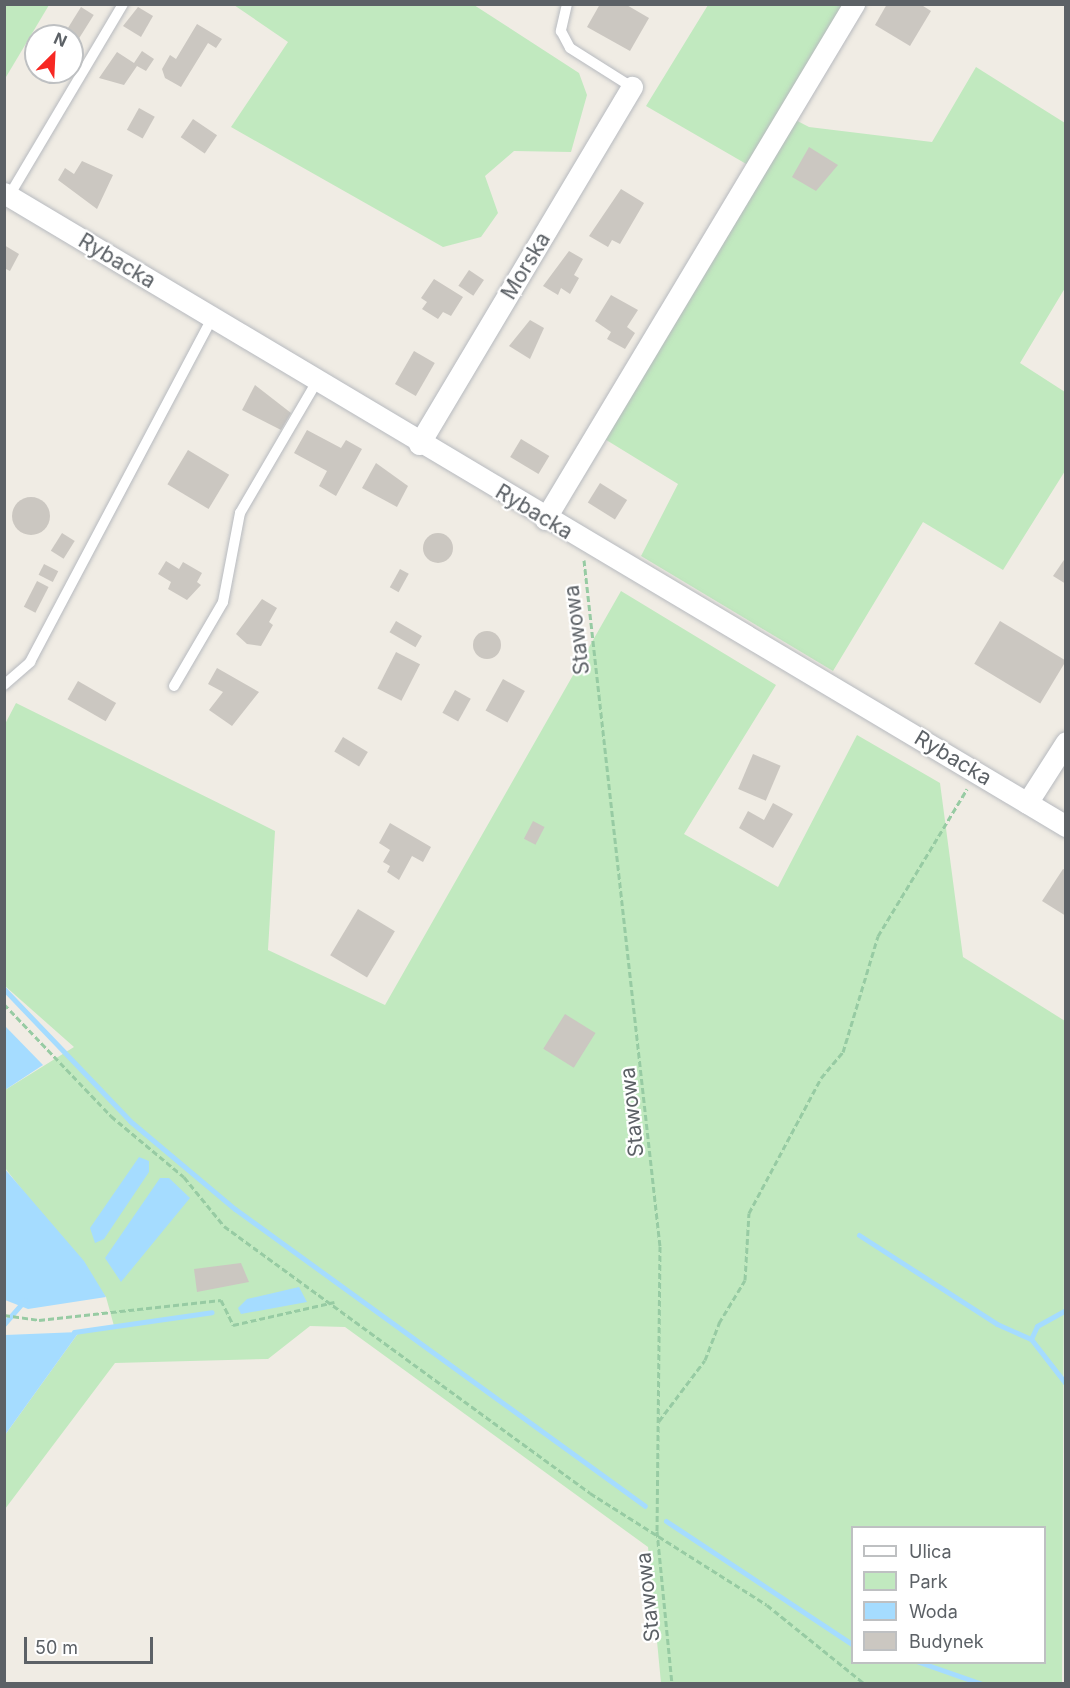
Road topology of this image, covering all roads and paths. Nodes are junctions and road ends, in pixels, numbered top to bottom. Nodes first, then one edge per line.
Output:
1 (123, 4) edge
2 (567, 4) edge
3 (854, 4) edge
4 (632, 87) joint
5 (7, 195) edge
6 (212, 318) junction
7 (317, 381) junction
8 (419, 444) junction
9 (545, 519) junction
10 (582, 541) junction
11 (4, 685) edge
12 (174, 686) dead end
13 (1065, 742) edge
14 (976, 771) junction
15 (1027, 803) junction
16 (1065, 826) edge
17 (4, 1004) edge
18 (334, 1302) junction
19 (4, 1315) edge
20 (658, 1422) junction
21 (657, 1531) junction
22 (672, 1683) edge
23 (865, 1683) edge

1 - 5 lane
2 - 4 lane
3 - 9 street
4 - 8 street, Morska
5 - 6 street, Rybacka
6 - 7 street, Rybacka
6 - 11 lane
7 - 8 street, Rybacka
7 - 12 lane
8 - 9 street, Rybacka
9 - 10 street, Rybacka
10 - 14 street, Rybacka
10 - 20 path, Stawowa
13 - 15 street
14 - 15 street, Rybacka
14 - 20 path
15 - 16 street, Rybacka
17 - 18 path
18 - 19 path
18 - 21 path
20 - 21 path, Stawowa
21 - 22 path, Stawowa
21 - 23 path

